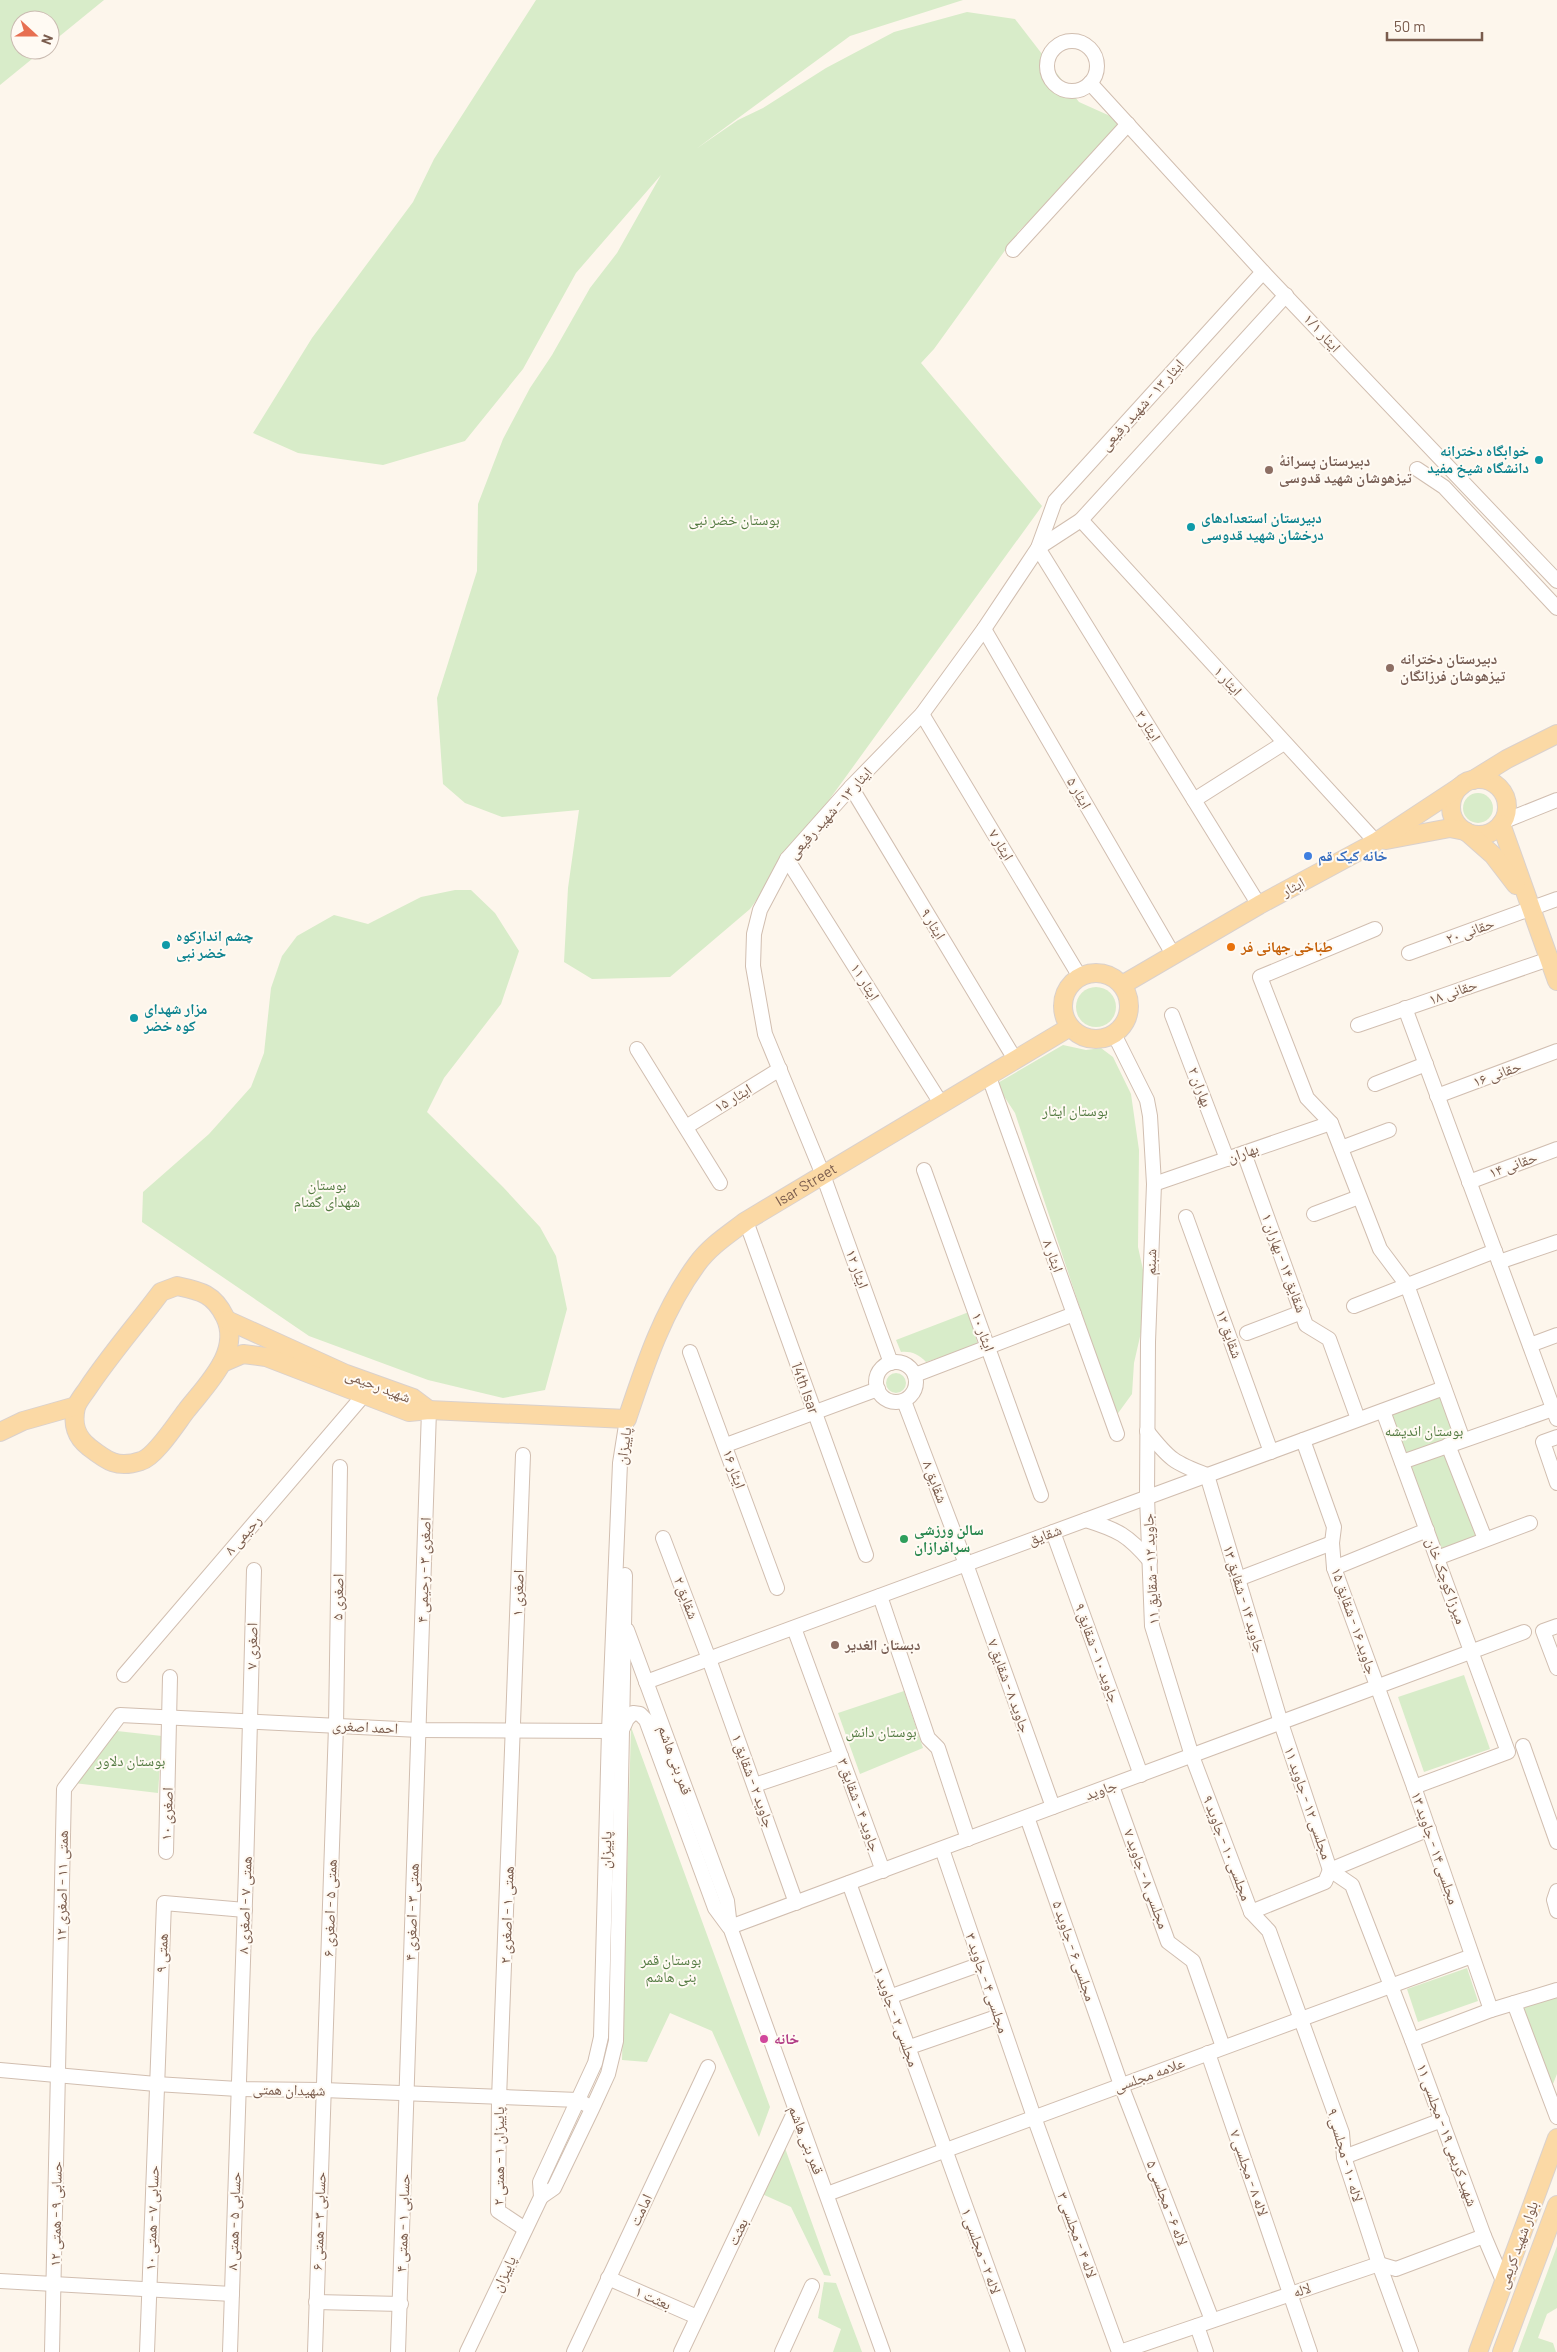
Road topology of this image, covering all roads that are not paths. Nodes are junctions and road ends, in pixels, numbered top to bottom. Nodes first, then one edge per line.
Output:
1 (1090, 83) dead end
2 (1128, 124) junction
3 (1013, 250) dead end
4 (1263, 272) junction
5 (1286, 295) junction
6 (1417, 469) dead end
7 (1082, 520) junction
8 (1038, 548) junction
9 (1557, 581) edge
10 (1557, 608) edge
11 (984, 630) junction
12 (922, 714) junction
13 (1557, 734) edge
14 (1284, 743) junction
15 (1507, 759) junction
16 (1467, 783) junction
17 (1497, 786) junction
18 (851, 787) junction
19 (1194, 800) junction
20 (1557, 800) edge
21 (1502, 823) junction
22 (1466, 832) junction
23 (1376, 842) junction
24 (788, 858) junction
25 (1557, 899) edge
26 (1528, 904) junction
27 (1258, 905) junction
28 (1375, 929) dead end
29 (1410, 953) dead end
30 (1174, 956) junction
31 (1549, 959) junction
32 (1080, 976) junction
33 (1557, 981) edge
34 (1122, 984) junction
35 (1405, 1008) junction
36 (1172, 1015) dead end
37 (1358, 1025) dead end
38 (1070, 1027) junction
39 (1114, 1034) junction
40 (637, 1049) dead end
41 (1557, 1051) edge
42 (1016, 1060) junction
43 (1426, 1064) junction
44 (780, 1070) junction
45 (988, 1077) junction
46 (1375, 1084) dead end
47 (1437, 1096) junction
48 (942, 1105) junction
49 (1331, 1123) junction
50 (686, 1127) junction
51 (1388, 1130) dead end
52 (1341, 1148) junction
53 (1557, 1149) edge
54 (1244, 1153) junction
55 (1227, 1158) junction
56 (924, 1170) dead end
57 (823, 1175) junction
58 (1469, 1182) junction
59 (720, 1183) dead end
60 (1154, 1184) junction
61 (1360, 1197) junction
62 (1314, 1214) dead end
63 (1186, 1217) dead end
64 (746, 1221) junction
65 (1557, 1242) edge
66 (1497, 1256) junction
67 (1407, 1285) junction
68 (1354, 1306) dead end
69 (1302, 1312) junction
70 (1074, 1314) junction
71 (227, 1320) junction
72 (1248, 1333) dead end
73 (1557, 1335) edge
74 (1530, 1345) junction
75 (989, 1346) junction
76 (690, 1352) dead end
77 (222, 1363) junction
78 (891, 1363) junction
79 (915, 1375) junction
80 (1444, 1388) junction
81 (878, 1389) junction
82 (363, 1396) junction
83 (904, 1401) junction
84 (76, 1406) junction
85 (429, 1410) junction
86 (1383, 1411) junction
87 (814, 1413) junction
88 (1555, 1414) edge
89 (1358, 1419) junction
90 (627, 1420) junction
91 (1147, 1431) junction
92 (0, 1432) edge
93 (1117, 1434) dead end
94 (1557, 1437) edge
95 (1303, 1440) junction
96 (1462, 1440) junction
97 (1448, 1445) junction
98 (726, 1446) junction
99 (1271, 1452) junction
100 (522, 1455) dead end
101 (1402, 1462) junction
102 (340, 1467) dead end
103 (1207, 1475) junction
104 (1557, 1484) edge
105 (1041, 1495) dead end
106 (1147, 1497) junction
107 (1086, 1520) junction
108 (1530, 1522) dead end
109 (1427, 1530) junction
110 (1052, 1532) junction
111 (663, 1538) dead end
112 (1485, 1539) junction
113 (1332, 1543) junction
114 (866, 1555) dead end
115 (1437, 1558) junction
116 (1150, 1561) junction
117 (966, 1564) junction
118 (1334, 1568) junction
119 (254, 1570) dead end
120 (1238, 1579) junction
121 (777, 1588) dead end
122 (880, 1596) junction
123 (624, 1623) junction
124 (1557, 1626) edge
125 (794, 1628) junction
126 (1524, 1632) dead end
127 (1472, 1652) junction
128 (709, 1658) junction
129 (1557, 1668) edge
130 (124, 1675) dead end
131 (170, 1677) dead end
132 (646, 1682) junction
133 (1376, 1687) junction
134 (120, 1715) joint
135 (170, 1717) junction
136 (250, 1722) junction
137 (1281, 1723) junction
138 (336, 1726) junction
139 (419, 1730) junction
140 (514, 1731) junction
141 (615, 1731) junction
142 (1523, 1746) dead end
143 (841, 1756) junction
144 (1192, 1756) junction
145 (1141, 1775) junction
146 (755, 1786) junction
147 (1112, 1786) junction
148 (1414, 1787) junction
149 (1053, 1808) junction
150 (1027, 1817) junction
151 (1428, 1829) junction
152 (968, 1839) junction
153 (1557, 1842) edge
154 (942, 1849) junction
155 (166, 1852) dead end
156 (883, 1870) junction
157 (1330, 1870) junction
158 (849, 1883) junction
159 (1557, 1891) edge
160 (796, 1903) junction
161 (245, 1910) junction
162 (1557, 1911) edge
163 (1251, 1912) junction
164 (730, 1927) junction
165 (1472, 1956) junction
166 (981, 1964) junction
167 (1391, 1986) junction
168 (1557, 1990) edge
169 (889, 1997) junction
170 (1514, 2004) junction
171 (1491, 2010) junction
172 (998, 2016) junction
173 (1300, 2019) junction
174 (1412, 2040) junction
175 (907, 2048) junction
176 (1223, 2048) junction
177 (1208, 2053) junction
178 (708, 2067) dead end
179 (0, 2070) edge
180 (58, 2076) junction
181 (156, 2084) junction
182 (1121, 2085) junction
183 (238, 2089) junction
184 (323, 2090) junction
185 (407, 2094) junction
186 (499, 2099) junction
187 (578, 2100) junction
188 (592, 2109) junction
189 (795, 2112) junction
190 (1034, 2117) junction
191 (1557, 2117) edge
192 (1442, 2120) junction
193 (1557, 2138) edge
194 (944, 2150) junction
195 (1344, 2157) junction
196 (827, 2194) junction
197 (541, 2197) junction
198 (1557, 2205) edge
199 (526, 2229) junction
200 (1484, 2236) junction
201 (1378, 2264) junction
202 (608, 2278) junction
203 (0, 2281) edge
204 (1504, 2283) junction
205 (55, 2284) junction
206 (812, 2286) dead end
207 (149, 2290) junction
208 (232, 2294) junction
209 (1290, 2294) junction
210 (316, 2302) junction
211 (401, 2304) junction
212 (697, 2318) junction
213 (1212, 2320) junction
214 (1197, 2326) junction
215 (52, 2352) edge
216 (148, 2352) edge
217 (230, 2352) edge
218 (315, 2352) edge
219 (398, 2352) edge
220 (467, 2352) edge
221 (574, 2352) edge
222 (681, 2352) edge
223 (782, 2352) edge
224 (883, 2352) edge
225 (1018, 2352) edge
226 (1120, 2352) edge
227 (1206, 2352) edge
228 (1310, 2352) edge
229 (1411, 2352) edge
230 (1478, 2352) edge
231 (1502, 2352) edge

1 - 2 street, ایثار ۱/۱
2 - 3 street
2 - 4 street, ایثار ۱/۱
4 - 5 street, ایثار ۱/۱
4 - 8 street, ایثار ۱۳ - شهید رفیعی
5 - 7 street, ایثار ۱۳ - شهید رفیعی
5 - 9 street, ایثار ۱/۱
6 - 10 street
7 - 8 street, ایثار ۱۳ - شهید رفیعی
7 - 14 street, ایثار ۱
8 - 11 street, ایثار ۱۳ - شهید رفیعی
8 - 19 street, ایثار ۳
11 - 12 street, ایثار ۱۳ - شهید رفیعی
11 - 30 street, ایثار ۵
12 - 18 street, ایثار ۱۳ - شهید رفیعی
12 - 32 street, ایثار ۷
13 - 15 main road
14 - 19 street
14 - 23 street, ایثار ۱
15 - 16 main road, ایثار
15 - 17 main road
16 - 17 main road
16 - 22 main road
16 - 23 main road, ایثار
17 - 21 main road
18 - 24 street, ایثار ۱۳ - شهید رفیعی
18 - 42 street, ایثار ۹
19 - 27 street, ایثار ۳
20 - 21 street
21 - 22 main road
21 - 26 main road
22 - 23 main road
22 - 26 main road
23 - 27 main road, ایثار
24 - 44 street, ایثار ۱۳ - شهید رفیعی
24 - 48 street, ایثار ۱۱
25 - 26 street, حقانی ۲۰
26 - 29 street, حقانی ۲۰
26 - 31 main road
27 - 30 main road, ایثار
28 - 49 street
30 - 34 main road, ایثار
31 - 33 main road
31 - 35 street, حقانی ۱۸
32 - 34 main road
32 - 38 main road
34 - 39 main road
35 - 37 street, حقانی ۱۸
35 - 43 street
36 - 55 street, بهاران ۲
38 - 39 main road
38 - 42 main road, Isar Street
39 - 60 street, شبنم
40 - 50 street
41 - 47 street, حقانی ۱۶
42 - 45 main road, Isar Street
43 - 46 street
43 - 47 street
44 - 50 street, ایثار ۱۵
44 - 57 street, ایثار ۱۳ - شهید رفیعی
45 - 48 main road, Isar Street
45 - 70 street, ایثار ۸
47 - 58 street
48 - 57 main road, Isar Street
49 - 52 street
49 - 54 street, بهاران
50 - 59 street
51 - 52 street
52 - 61 street
53 - 58 street, حقانی ۱۴
54 - 55 street, بهاران
54 - 69 street, شقایق ۱۴ - بهاران ۱
55 - 60 street, بهاران
56 - 75 street, ایثار ۱۰
57 - 64 main road, Isar Street
57 - 78 street, ایثار ۱۲
58 - 66 street
60 - 91 street, شبنم
61 - 62 street
61 - 67 street
63 - 99 street, شقایق ۱۲
64 - 87 street, 14th Isar
64 - 90 main road, Isar Street
65 - 66 street
66 - 67 street
66 - 74 street
67 - 68 street
67 - 80 street
69 - 72 street
69 - 89 street, شقایق ۱۴ - بهاران ۱
70 - 75 street
70 - 93 street, ایثار ۸
71 - 77 main road
71 - 84 main road
71 - 85 main road, شهید رحیمی
73 - 74 street
74 - 88 street
75 - 79 street
75 - 105 street, ایثار ۱۰
76 - 98 street, ایثار ۱۶
77 - 82 main road
77 - 84 main road
78 - 79 street
78 - 81 street
79 - 83 street
80 - 86 street, شقایق
80 - 96 street
81 - 83 street
81 - 87 street
82 - 85 main road
82 - 130 street, رحیمی ۸
83 - 117 street, شقایق ۸
84 - 92 main road
85 - 90 main road, شهید رحیمی
85 - 139 street, اصغری ۳ - رحیمی ۴
86 - 89 street, شقایق
86 - 101 street, میرزا کوچک خان
87 - 98 street
87 - 114 street, 14th Isar
88 - 96 street
89 - 95 street, شقایق
90 - 123 street, پاییزان
90 - 141 street, پاییزان
91 - 103 street
91 - 106 street, شبنم
94 - 104 street
95 - 99 street, شقایق
95 - 113 street, جاوید ۱۶ - شقایق ۱۵
96 - 97 street
97 - 101 street
97 - 112 street
98 - 121 street, ایثار ۱۶
99 - 103 street, شقایق
100 - 140 street, اصغری ۱
101 - 109 street, میرزا کوچک خان
102 - 138 street, اصغری ۵
103 - 106 street, شقایق
103 - 120 street, جاوید ۱۴ - شقایق ۱۳
106 - 107 street, شقایق
106 - 116 street, جاوید ۱۲ - شقایق ۱۱
107 - 110 street, شقایق
107 - 116 street
108 - 112 street
109 - 115 street, میرزا کوچک خان
109 - 118 street
110 - 117 street, شقایق
110 - 145 street, جاوید ۱۰ - شقایق ۹
111 - 128 street, شقایق ۲
112 - 115 street
113 - 118 street, جاوید ۱۶ - شقایق ۱۵
113 - 120 street
115 - 127 street, میرزا کوچک خان
116 - 144 street, جاوید ۱۲ - شقایق ۱۱
117 - 122 street, شقایق
117 - 149 street, جاوید ۸ - شقایق ۷
118 - 133 street, جاوید ۱۶ - شقایق ۱۵
119 - 136 street, اصغری ۷
120 - 137 street, جاوید ۱۴ - شقایق ۱۳
122 - 125 street, شقایق
122 - 152 street
123 - 132 street, قمر بنی هاشم
123 - 141 street, پاییزان
124 - 129 street
125 - 128 street, شقایق
125 - 143 street, جاوید ۴ - شقایق ۳
126 - 127 street, جاوید
127 - 133 street, جاوید
127 - 148 street, میرزا کوچک خان
128 - 132 street, شقایق
128 - 146 street, جاوید ۲ - شقایق ۱
131 - 135 street, اصغری ۱۰
132 - 164 street, قمر بنی هاشم
133 - 137 street, جاوید
133 - 148 street, مجلسی ۱۴ - جاوید ۱۳
134 - 135 street, احمد اصغری
134 - 180 street, همتی ۱۱ - اصغری ۱۲
135 - 136 street, احمد اصغری
135 - 155 street, اصغری ۱۰
136 - 138 street, احمد اصغری
136 - 161 street, همتی ۷ - اصغری ۸
137 - 144 street, جاوید
137 - 157 street, مجلسی ۱۲ - جاوید ۱۱
138 - 139 street, احمد اصغری
138 - 184 street, همتی ۵ - اصغری ۶
139 - 140 street, احمد اصغری
139 - 185 street, همتی ۳ - اصغری ۴
140 - 141 street, احمد اصغری
140 - 186 street, همتی ۱ - اصغری ۲
141 - 164 street, قمر بنی هاشم
141 - 187 street, پاییزان
141 - 188 street, پاییزان
142 - 153 street
143 - 146 street
143 - 156 street, جاوید ۴ - شقایق ۳
144 - 145 street, جاوید
144 - 163 street, مجلسی ۱۰ - جاوید ۹
145 - 147 street, جاوید
146 - 160 street, جاوید ۲ - شقایق ۱
147 - 149 street, جاوید
147 - 176 street, مجلسی ۸ - جاوید ۷
148 - 151 street, مجلسی ۱۴ - جاوید ۱۳
149 - 150 street, جاوید
150 - 152 street, جاوید
150 - 182 street, مجلسی ۶ - جاوید ۵
151 - 157 street
151 - 165 street, مجلسی ۱۴ - جاوید ۱۳
152 - 154 street, جاوید
154 - 156 street, جاوید
154 - 166 street, مجلسی ۴ - جاوید ۳
156 - 158 street, جاوید
157 - 163 street
157 - 167 street, مجلسی ۱۲ - جاوید ۱۱
158 - 160 street, جاوید
158 - 169 street, مجلسی ۲ - جاوید ۱
159 - 162 street
160 - 164 street, جاوید
161 - 181 street, همتی ۹
161 - 183 street, همتی ۷ - اصغری ۸
163 - 173 street, مجلسی ۱۰ - جاوید ۹
164 - 189 street, قمر بنی هاشم
165 - 167 street, علامه مجلسی
165 - 171 street, مجلسی ۱۴ - جاوید ۱۳
166 - 169 street
166 - 172 street, مجلسی ۴ - جاوید ۳
167 - 173 street, علامه مجلسی
167 - 174 street, شهید کریمی ۱۹ - مجلسی ۱۱
168 - 170 street
169 - 175 street, مجلسی ۲ - جاوید ۱
170 - 171 street
170 - 191 street
171 - 174 street
172 - 175 street
172 - 190 street, مجلسی ۴ - جاوید ۳
173 - 176 street, علامه مجلسی
173 - 195 street, لاله ۱۰ - مجلسی ۹
174 - 192 street, شهید کریمی ۱۹ - مجلسی ۱۱
175 - 194 street, مجلسی ۲ - جاوید ۱
176 - 177 street, علامه مجلسی
177 - 182 street, علامه مجلسی
177 - 209 street, لاله ۸ - مجلسی ۷
178 - 202 street, امامت
179 - 180 street, شهیدان همتی
180 - 181 street, شهیدان همتی
180 - 205 street, حسابی ۹ - همتی ۱۲
181 - 183 street, شهیدان همتی
181 - 207 street, حسابی ۷ - همتی ۱۰
182 - 190 street, علامه مجلسی
182 - 213 street, لاله ۶ - مجلسی ۵
183 - 184 street, شهیدان همتی
183 - 208 street, حسابی ۵ - همتی ۸
184 - 185 street, شهیدان همتی
184 - 210 street, حسابی ۳ - همتی ۶
185 - 186 street, شهیدان همتی
185 - 211 street, حسابی ۱ - همتی ۴
186 - 187 street, شهیدان همتی
186 - 199 street, پاییزان ۱ - همتی ۲
187 - 188 street
187 - 197 street, پاییزان
188 - 197 street, پاییزان
189 - 196 street, قمر بنی هاشم
189 - 212 street, بعثت
190 - 194 street, علامه مجلسی
190 - 226 street, لاله ۴ - مجلسی ۳
192 - 195 street
192 - 200 street, شهید کریمی ۱۹ - مجلسی ۱۱
193 - 204 main road, بلوار شهید کریمی
194 - 196 street, علامه مجلسی
194 - 225 street, لاله ۲ - مجلسی ۱
195 - 201 street, لاله ۱۰ - مجلسی ۹
196 - 224 street, قمر بنی هاشم
197 - 199 street, پاییزان
198 - 231 main road, بلوار شهید کریمی
199 - 220 street, پاییزان
200 - 201 street, لاله
200 - 204 street, شهید کریمی ۱۹ - مجلسی ۱۱
201 - 209 street, لاله
201 - 229 street, لاله ۱۰ - مجلسی ۹
202 - 212 street, بعثت ۱
202 - 221 street, امامت
203 - 205 street
204 - 230 main road, بلوار شهید کریمی
205 - 207 street
205 - 215 street, حسابی ۹ - همتی ۱۲
206 - 223 street
207 - 208 street
207 - 216 street, حسابی ۷ - همتی ۱۰
208 - 217 street, حسابی ۵ - همتی ۸
209 - 213 street, لاله
209 - 228 street, لاله ۸ - مجلسی ۷
210 - 211 street
210 - 218 street, حسابی ۳ - همتی ۶
211 - 219 street, حسابی ۱ - همتی ۴
212 - 222 street, بعثت
213 - 214 street, لاله
214 - 226 street, لاله
214 - 227 street

